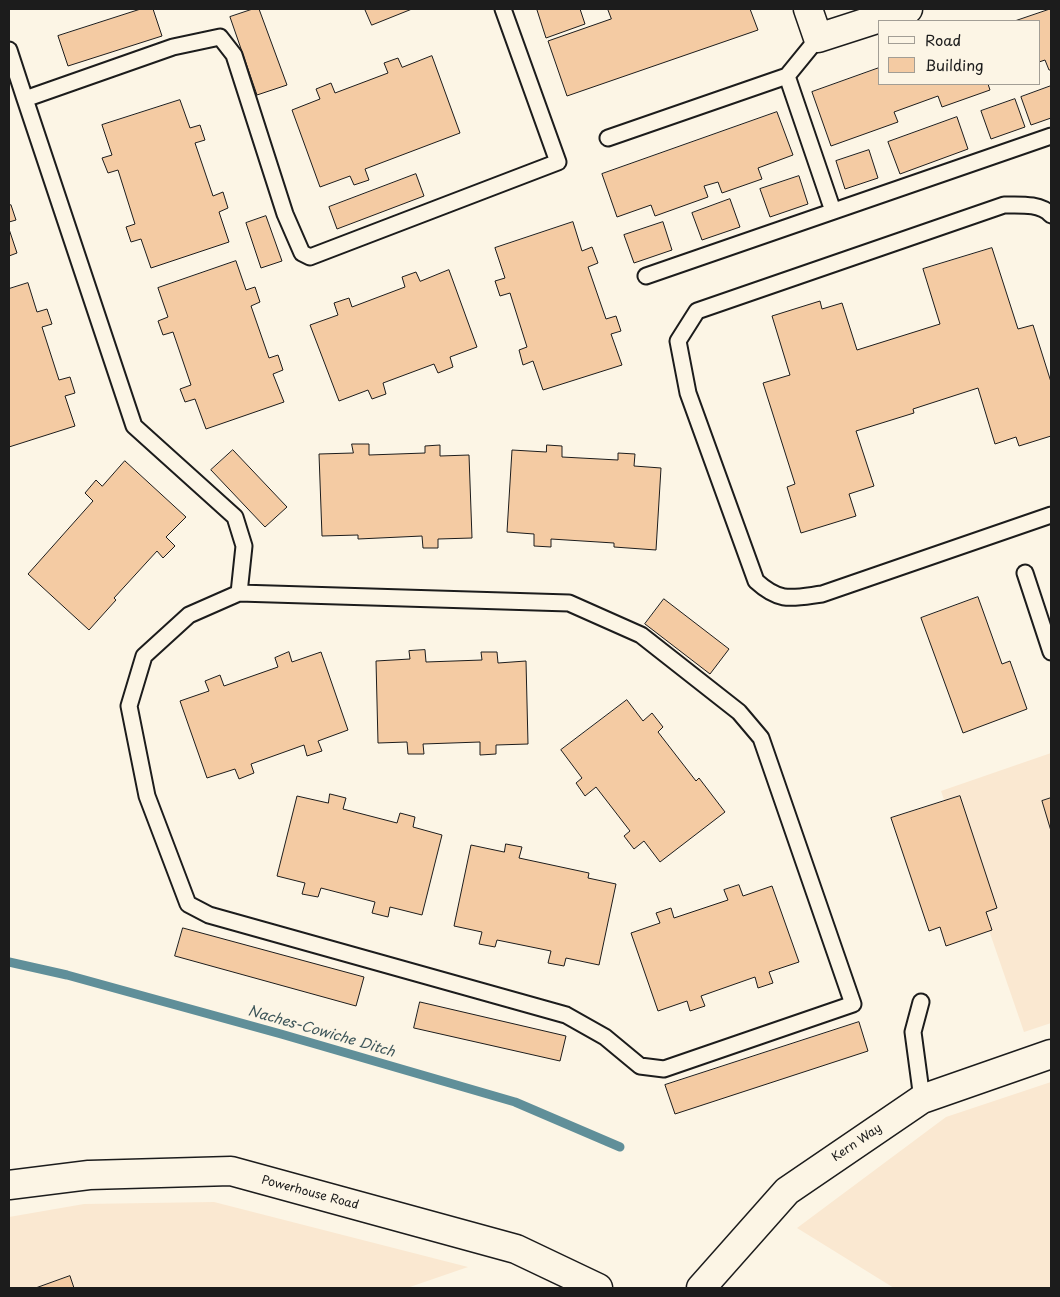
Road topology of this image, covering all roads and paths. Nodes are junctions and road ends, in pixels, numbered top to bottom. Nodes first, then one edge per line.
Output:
1 (503, 9) edge
2 (808, 9) edge
3 (908, 9) edge
4 (818, 38) junction
5 (9, 50) edge
6 (787, 76) junction
7 (25, 99) junction
8 (1051, 136) edge
9 (608, 138) dead end
10 (832, 211) junction
11 (1051, 215) edge
12 (646, 276) dead end
13 (1051, 515) edge
14 (1026, 573) dead end
15 (239, 594) junction
16 (1051, 652) edge
17 (921, 1002) dead end
18 (1051, 1054) edge
19 (922, 1099) junction
20 (9, 1185) edge
21 (598, 1288) edge
22 (701, 1288) edge

1 - 7 lane
2 - 4 street
3 - 4 street
4 - 6 lane
5 - 7 lane
6 - 9 lane
6 - 10 lane
7 - 15 lane
8 - 10 lane
10 - 12 lane
11 - 13 lane
14 - 16 lane
15 - 15 lane
17 - 19 lane
18 - 19 street, Kern Way
19 - 22 street, Kern Way
20 - 21 street, Powerhouse Road

